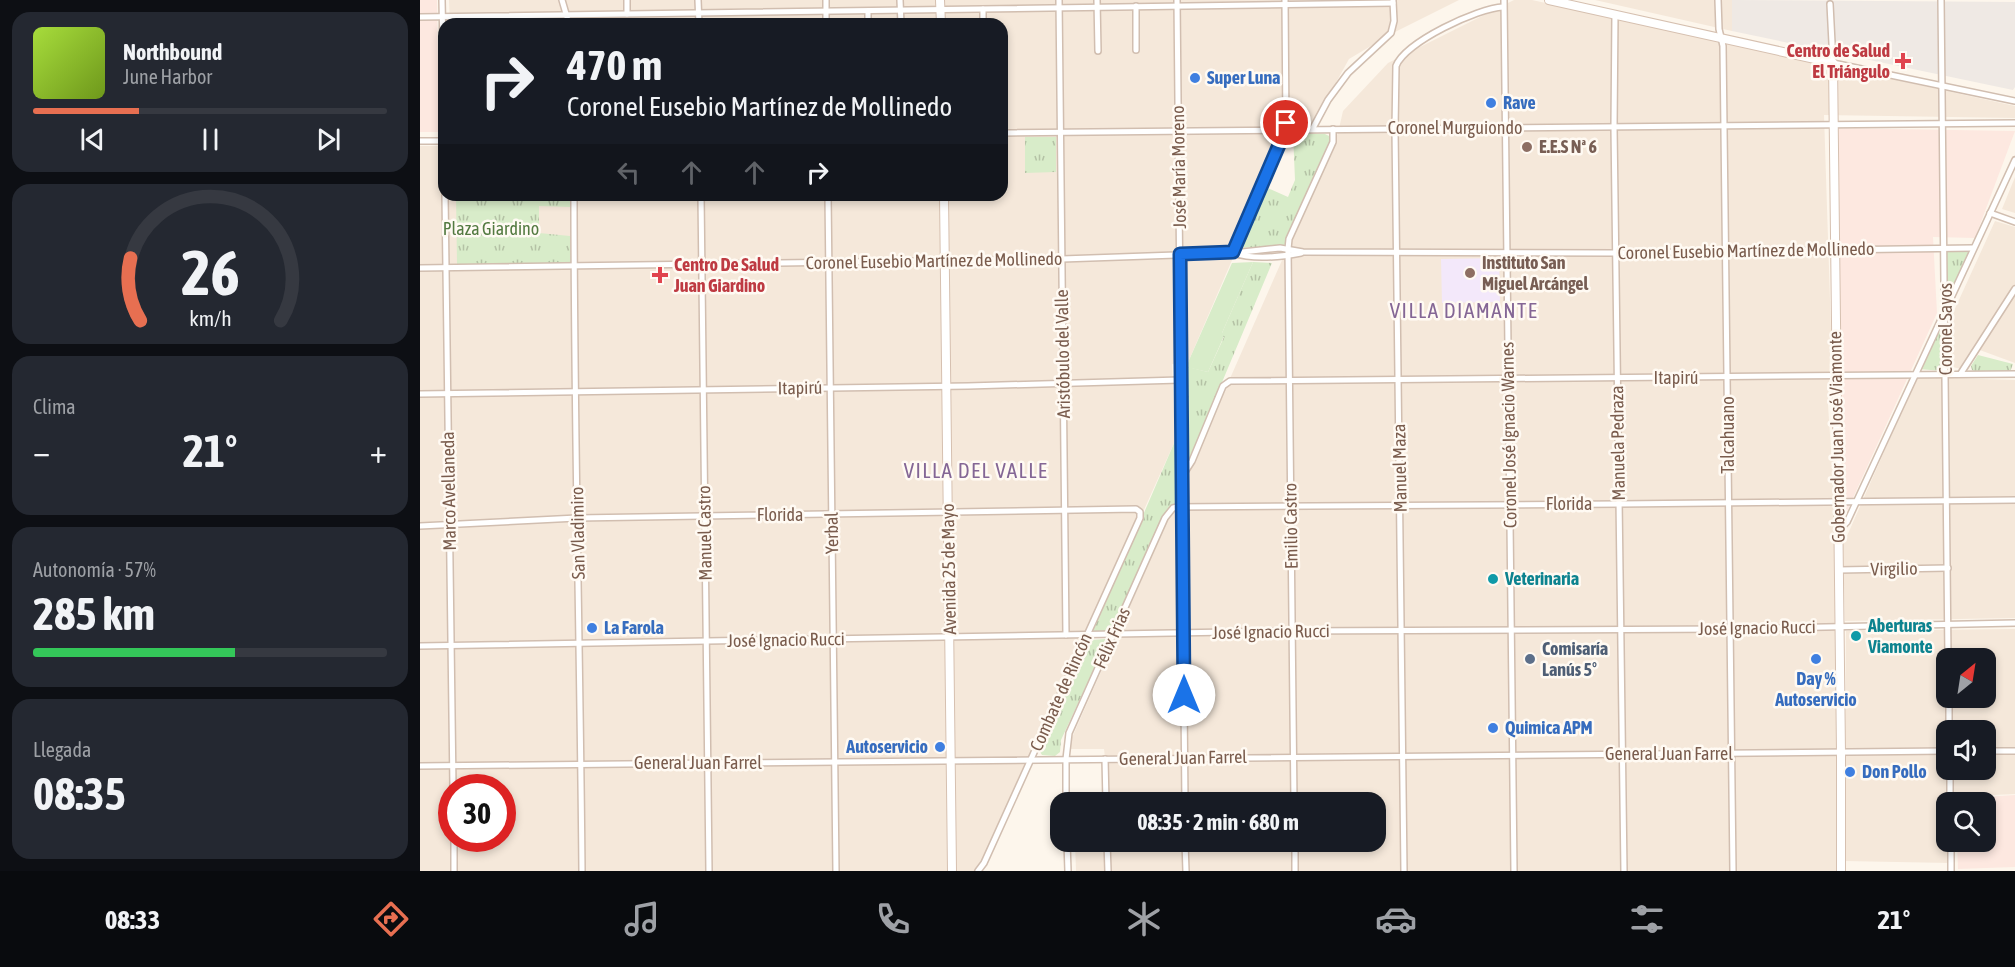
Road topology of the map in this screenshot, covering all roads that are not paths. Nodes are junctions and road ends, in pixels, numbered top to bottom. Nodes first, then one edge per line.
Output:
1 (442, 0) edge
2 (562, 0) edge
3 (627, 0) edge
4 (698, 0) edge
5 (826, 0) edge
6 (900, 0) edge
7 (940, 0) edge
8 (1019, 0) edge
9 (1059, 0) edge
10 (1549, 0) edge
11 (1718, 0) edge
12 (1941, 0) edge
13 (1393, 1) edge
14 (1177, 2) edge
15 (1285, 2) edge
16 (1097, 3) edge
17 (1504, 3) edge
18 (1830, 4) dead end
19 (1136, 6) junction
20 (1020, 8) junction
21 (1059, 8) junction
22 (940, 9) junction
23 (983, 9) junction
24 (900, 10) junction
25 (826, 11) junction
26 (868, 11) junction
27 (698, 13) junction
28 (627, 14) junction
29 (1615, 14) junction
30 (567, 15) junction
31 (420, 17) edge
32 (442, 17) junction
33 (568, 18) edge
34 (698, 18) edge
35 (826, 18) edge
36 (868, 18) edge
37 (901, 18) edge
38 (941, 18) edge
39 (983, 18) edge
40 (1721, 37) junction
41 (1136, 50) dead end
42 (1098, 51) dead end
43 (1833, 63) junction
44 (1941, 85) junction
45 (2015, 101) edge
46 (2015, 123) edge
47 (1834, 125) junction
48 (1942, 125) junction
49 (1723, 126) junction
50 (1614, 127) junction
51 (1312, 128) junction
52 (1505, 128) junction
53 (1286, 129) junction
54 (1333, 129) junction
55 (1395, 129) junction
56 (1179, 131) junction
57 (1061, 132) junction
58 (1008, 133) edge
59 (420, 141) edge
60 (438, 141) edge
61 (2015, 160) edge
62 (445, 201) edge
63 (574, 201) edge
64 (701, 201) edge
65 (828, 201) edge
66 (944, 201) edge
67 (1990, 213) junction
68 (2015, 222) edge
69 (1973, 248) junction
70 (1945, 249) junction
71 (1835, 251) junction
72 (1233, 252) junction
73 (1288, 252) junction
74 (1726, 252) junction
75 (1396, 253) junction
76 (1507, 253) junction
77 (1616, 253) junction
78 (1180, 254) junction
79 (1062, 259) junction
80 (945, 261) junction
81 (828, 263) junction
82 (702, 264) junction
83 (447, 267) junction
84 (574, 267) junction
85 (420, 268) edge
86 (2015, 289) edge
87 (1945, 308) junction
88 (1961, 373) junction
89 (1946, 374) junction
90 (2015, 374) edge
91 (1837, 375) junction
92 (1914, 375) junction
93 (1618, 378) junction
94 (1727, 378) junction
95 (1508, 380) junction
96 (1180, 381) junction
97 (1289, 381) junction
98 (1399, 381) junction
99 (1064, 384) junction
100 (946, 386) junction
101 (830, 388) junction
102 (702, 390) junction
103 (574, 392) junction
104 (448, 393) junction
105 (420, 394) edge
106 (1183, 475) junction
107 (2015, 500) edge
108 (1838, 501) junction
109 (1856, 501) junction
110 (1947, 501) junction
111 (1728, 503) junction
112 (1509, 504) junction
113 (1619, 504) junction
114 (1401, 505) junction
115 (1183, 506) junction
116 (1291, 507) junction
117 (1066, 511) junction
118 (1140, 512) joint
119 (948, 513) junction
120 (832, 514) junction
121 (705, 515) junction
122 (577, 518) junction
123 (450, 524) junction
124 (420, 526) edge
125 (1838, 531) junction
126 (1948, 568) junction
127 (1839, 570) junction
128 (2015, 623) edge
129 (1948, 624) junction
130 (1840, 627) junction
131 (1511, 629) junction
132 (1731, 629) junction
133 (1401, 630) junction
134 (1621, 630) junction
135 (1292, 631) junction
136 (1183, 633) junction
137 (1114, 634) junction
138 (1086, 635) junction
139 (1066, 636) junction
140 (950, 638) junction
141 (833, 640) junction
142 (705, 641) junction
143 (580, 643) junction
144 (420, 646) edge
145 (452, 646) junction
146 (1948, 648) edge
147 (1936, 751) edge
148 (1996, 751) edge
149 (2015, 751) edge
150 (1841, 753) junction
151 (1513, 754) junction
152 (1623, 754) junction
153 (1732, 754) junction
154 (1404, 756) junction
155 (1294, 757) junction
156 (1184, 758) junction
157 (1065, 759) junction
158 (1105, 759) junction
159 (951, 760) junction
160 (1030, 760) junction
161 (835, 762) junction
162 (581, 763) junction
163 (708, 763) junction
164 (453, 765) junction
165 (420, 766) edge
166 (453, 774) edge
167 (1066, 792) edge
168 (1106, 792) edge
169 (1185, 792) edge
170 (1294, 792) edge
171 (454, 852) edge
172 (1067, 852) edge
173 (1107, 852) edge
174 (1185, 852) edge
175 (1295, 852) edge
176 (1951, 852) edge
177 (454, 871) edge
178 (582, 871) edge
179 (709, 871) edge
180 (836, 871) edge
181 (952, 871) edge
182 (978, 871) edge
183 (1068, 871) edge
184 (1108, 871) edge
185 (1186, 871) edge
186 (1295, 871) edge
187 (1404, 871) edge
188 (1514, 871) edge
189 (1624, 871) edge
190 (1733, 871) edge
191 (1841, 871) edge
192 (1951, 871) edge

1 - 32 street
2 - 30 street
3 - 28 street
4 - 27 street
5 - 25 street
6 - 24 street
7 - 22 street
8 - 20 street
9 - 21 street, Aristóbulo del Valle
10 - 29 street
11 - 40 street, Talcahuano
12 - 44 street, Coronel Sayos
13 - 15 street
13 - 51 street
14 - 15 street
14 - 19 street
14 - 56 street, José María Moreno
15 - 53 street
16 - 19 street
16 - 21 street
16 - 42 street
17 - 52 street, Coronel José Ignacio Warnes
17 - 55 street, Manuel Maza
18 - 43 street, Gobernador Juan José Viamonte
19 - 41 street
20 - 21 street
20 - 23 street
21 - 57 street, Aristóbulo del Valle
22 - 23 street
22 - 24 street
22 - 38 street
23 - 39 street
24 - 26 street
24 - 37 street
25 - 26 street
25 - 27 street
25 - 35 street
26 - 36 street
27 - 28 street
27 - 34 street
28 - 30 street
29 - 40 street
29 - 50 street, Manuela Pedraza
30 - 32 street
30 - 33 street
31 - 32 street
40 - 43 street
40 - 49 street, Talcahuano
43 - 44 street
43 - 47 street, Gobernador Juan José Viamonte
44 - 45 street
44 - 48 street, Coronel Sayos
46 - 48 street, Coronel Murguiondo
47 - 48 street, Coronel Murguiondo
47 - 49 street, Coronel Murguiondo
47 - 71 street, Gobernador Juan José Viamonte
48 - 70 street, Coronel Sayos
49 - 50 street, Coronel Murguiondo
49 - 74 street, Talcahuano
50 - 52 street, Coronel Murguiondo
50 - 77 street, Manuela Pedraza
51 - 53 street, Coronel Murguiondo
51 - 54 street, Coronel Murguiondo
52 - 55 street, Coronel Murguiondo
52 - 76 street, Coronel José Ignacio Warnes
53 - 56 street, Coronel Murguiondo
53 - 72 street
54 - 55 street, Coronel Murguiondo
54 - 73 street, Emilio Castro
55 - 75 street, Manuel Maza
56 - 57 street, Coronel Murguiondo
56 - 78 street, José María Moreno
57 - 58 street, Coronel Murguiondo
57 - 79 street, Aristóbulo del Valle
59 - 60 street
61 - 67 street
62 - 83 street, Marco Avellaneda
63 - 84 street, San Vladimiro
64 - 82 street, Manuel Castro
65 - 81 street, Yerbal
66 - 80 street, Avenida 25 de Mayo
67 - 68 street
67 - 69 street
69 - 70 street, Coronel Eusebio Martínez de Mollinedo
69 - 87 street
70 - 71 street, Coronel Eusebio Martínez de Mollinedo
70 - 87 street, Coronel Sayos
71 - 74 street, Coronel Eusebio Martínez de Mollinedo
71 - 91 street, Gobernador Juan José Viamonte
72 - 73 street, Coronel Eusebio Martínez de Mollinedo
72 - 78 street, Coronel Eusebio Martínez de Mollinedo
73 - 75 street, Coronel Eusebio Martínez de Mollinedo
73 - 97 street, Emilio Castro
74 - 77 street, Coronel Eusebio Martínez de Mollinedo
74 - 94 street, Talcahuano
75 - 76 street, Coronel Eusebio Martínez de Mollinedo
75 - 98 street, Manuel Maza
76 - 77 street, Coronel Eusebio Martínez de Mollinedo
76 - 95 street, Coronel José Ignacio Warnes
77 - 93 street, Manuela Pedraza
78 - 79 street, Coronel Eusebio Martínez de Mollinedo
78 - 96 street, José María Moreno
79 - 80 street, Coronel Eusebio Martínez de Mollinedo
79 - 99 street, Aristóbulo del Valle
80 - 81 street, Coronel Eusebio Martínez de Mollinedo
80 - 100 street, Avenida 25 de Mayo
81 - 82 street, Coronel Eusebio Martínez de Mollinedo
81 - 101 street, Yerbal
82 - 84 street, Coronel Eusebio Martínez de Mollinedo
82 - 102 street, Manuel Castro
83 - 84 street, Coronel Eusebio Martínez de Mollinedo
83 - 85 street, Coronel Eusebio Martínez de Mollinedo
83 - 104 street, Marco Avellaneda
84 - 103 street, San Vladimiro
86 - 88 street
87 - 89 street, Coronel Sayos
87 - 92 street
88 - 89 street, Itapirú
88 - 90 street, Itapirú
89 - 92 street, Itapirú
89 - 110 street, Coronel Sayos
91 - 92 street, Itapirú
91 - 94 street, Itapirú
91 - 108 street, Gobernador Juan José Viamonte
92 - 109 street
93 - 94 street, Itapirú
93 - 95 street, Itapirú
93 - 113 street, Manuela Pedraza
94 - 111 street, Talcahuano
95 - 98 street, Itapirú
95 - 112 street, Coronel José Ignacio Warnes
96 - 99 street, Itapirú
96 - 106 street, José María Moreno
97 - 98 street, Itapirú
97 - 106 street, Itapirú
97 - 116 street, Emilio Castro
98 - 114 street, Manuel Maza
99 - 100 street, Itapirú
99 - 117 street, Aristóbulo del Valle
100 - 101 street, Itapirú
100 - 119 street, Avenida 25 de Mayo
101 - 102 street, Itapirú
101 - 120 street, Yerbal
102 - 103 street, Itapirú
102 - 121 street, Manuel Castro
103 - 104 street, Itapirú
103 - 122 street, San Vladimiro
104 - 105 street, Itapirú
104 - 123 street, Marco Avellaneda
106 - 115 street, José María Moreno
107 - 110 street, Florida
108 - 109 street, Florida
108 - 111 street, Florida
108 - 125 street, Gobernador Juan José Viamonte
109 - 110 street, Florida
109 - 125 street
110 - 126 street, Coronel Sayos
111 - 113 street, Florida
111 - 132 street, Talcahuano
112 - 113 street, Florida
112 - 114 street, Florida
112 - 131 street, Coronel José Ignacio Warnes
113 - 134 street, Manuela Pedraza
114 - 116 street, Florida
114 - 133 street, Manuel Maza
115 - 116 street, Florida
115 - 136 street, José María Moreno
115 - 137 street, Félix Frias
116 - 135 street, Emilio Castro
117 - 118 street, Florida
117 - 119 street, Florida
117 - 139 street, Aristóbulo del Valle
118 - 138 street, Combate de Rincón
119 - 120 street, Florida
119 - 140 street, Avenida 25 de Mayo
120 - 121 street, Florida
120 - 141 street, Yerbal
121 - 122 street, Florida
121 - 142 street, Manuel Castro
122 - 123 street, Florida
122 - 143 street, San Vladimiro
123 - 124 street, Florida
123 - 145 street, Marco Avellaneda
125 - 127 street, Gobernador Juan José Viamonte
126 - 127 street, Virgilio
126 - 129 street, Coronel Sayos
127 - 130 street, Gobernador Juan José Viamonte
128 - 129 street, José Ignacio Rucci
129 - 130 street, José Ignacio Rucci
129 - 146 street, Coronel Sayos
130 - 132 street, José Ignacio Rucci
130 - 150 street, Gobernador Juan José Viamonte
131 - 133 street, José Ignacio Rucci
131 - 134 street, José Ignacio Rucci
131 - 151 street, Coronel José Ignacio Warnes
132 - 134 street, José Ignacio Rucci
132 - 153 street, Talcahuano
133 - 135 street, José Ignacio Rucci
133 - 154 street, Manuel Maza
134 - 152 street, Manuela Pedraza
135 - 136 street, José Ignacio Rucci
135 - 155 street, Emilio Castro
136 - 137 street, José Ignacio Rucci
136 - 156 street, José María Moreno
137 - 138 street, José Ignacio Rucci
137 - 157 street, Félix Frias
138 - 139 street, José Ignacio Rucci
138 - 160 street, Combate de Rincón
139 - 140 street, José Ignacio Rucci
140 - 141 street, José Ignacio Rucci
140 - 159 street, Avenida 25 de Mayo
141 - 142 street, José Ignacio Rucci
141 - 161 street, Yerbal
142 - 143 street, José Ignacio Rucci
142 - 163 street, Manuel Castro
143 - 145 street, José Ignacio Rucci
143 - 162 street, San Vladimiro
144 - 145 street, José Ignacio Rucci
145 - 164 street, Marco Avellaneda
147 - 150 street, General Juan Farrel
148 - 149 street
150 - 153 street, General Juan Farrel
150 - 191 street, Gobernador Juan José Viamonte
151 - 152 street, General Juan Farrel
151 - 154 street, General Juan Farrel
151 - 188 street, Coronel José Ignacio Warnes
152 - 153 street, General Juan Farrel
152 - 189 street, Manuela Pedraza
153 - 190 street, Talcahuano
154 - 155 street, General Juan Farrel
154 - 187 street, Manuel Maza
155 - 156 street, General Juan Farrel
155 - 170 street, Emilio Castro
156 - 158 street, General Juan Farrel
156 - 169 street, José María Moreno
157 - 158 street, General Juan Farrel
157 - 160 street, General Juan Farrel
157 - 167 street
158 - 168 street
159 - 160 street, General Juan Farrel
159 - 161 street, General Juan Farrel
159 - 181 street, Avenida 25 de Mayo
160 - 182 street, Combate de Rincón
161 - 163 street, General Juan Farrel
161 - 180 street, Yerbal
162 - 163 street, General Juan Farrel
162 - 164 street, General Juan Farrel
162 - 178 street, San Vladimiro
163 - 179 street, Manuel Castro
164 - 165 street, General Juan Farrel
164 - 166 street, Marco Avellaneda
171 - 177 street
172 - 183 street
173 - 184 street
174 - 185 street
175 - 186 street
176 - 192 street

